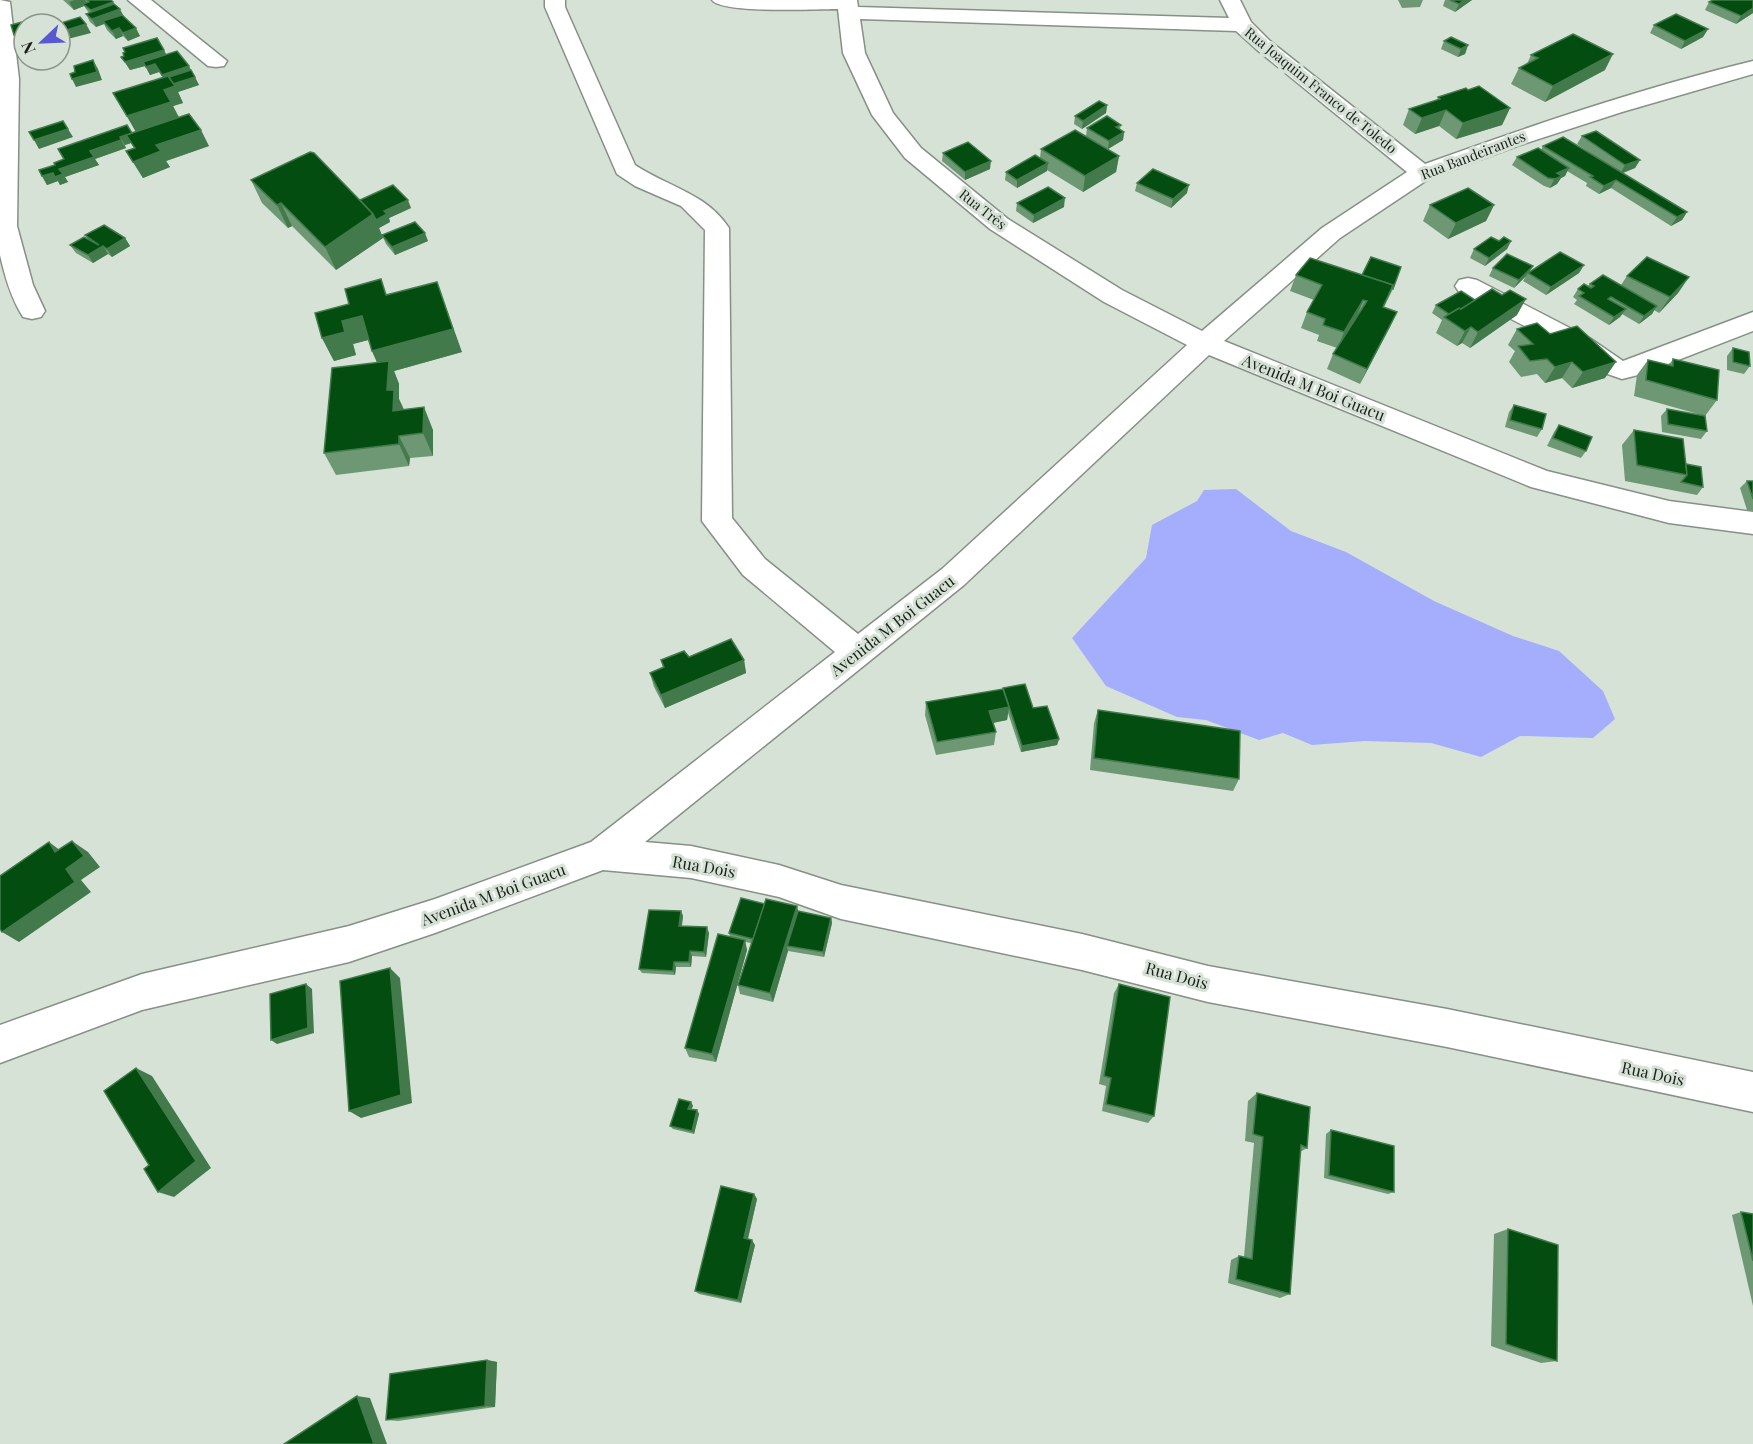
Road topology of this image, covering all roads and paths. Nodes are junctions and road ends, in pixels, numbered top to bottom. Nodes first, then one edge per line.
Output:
1 (138, 0) edge
2 (555, 0) edge
3 (722, 0) edge
4 (1230, 0) edge
5 (0, 2) edge
6 (847, 6) edge
7 (1085, 9) edge
8 (1242, 25) junction
9 (216, 61) dead end
10 (1753, 67) edge
11 (4, 80) edge
12 (1422, 173) junction
13 (1468, 286) dead end
14 (32, 311) dead end
15 (1753, 321) edge
16 (1205, 342) junction
17 (1753, 523) edge
18 (858, 653) junction
19 (603, 854) junction
20 (0, 1044) edge
21 (1753, 1092) edge

1 - 9 street
2 - 18 street
3 - 6 street
4 - 8 street, Rua Joaquim Franco de Toledo
5 - 11 street
6 - 7 street
6 - 16 street, Rua Três
7 - 8 street
8 - 12 street, Rua Joaquim Franco de Toledo
10 - 12 street, Rua Bandeirantes
11 - 14 street
12 - 16 street, Rua Bandeirantes
13 - 15 street
16 - 17 street, Avenida M Boi Guacu
16 - 18 street, Avenida M Boi Guacu
18 - 19 street, Avenida M Boi Guacu
19 - 20 street, Avenida M Boi Guacu
19 - 21 street, Rua Dois

